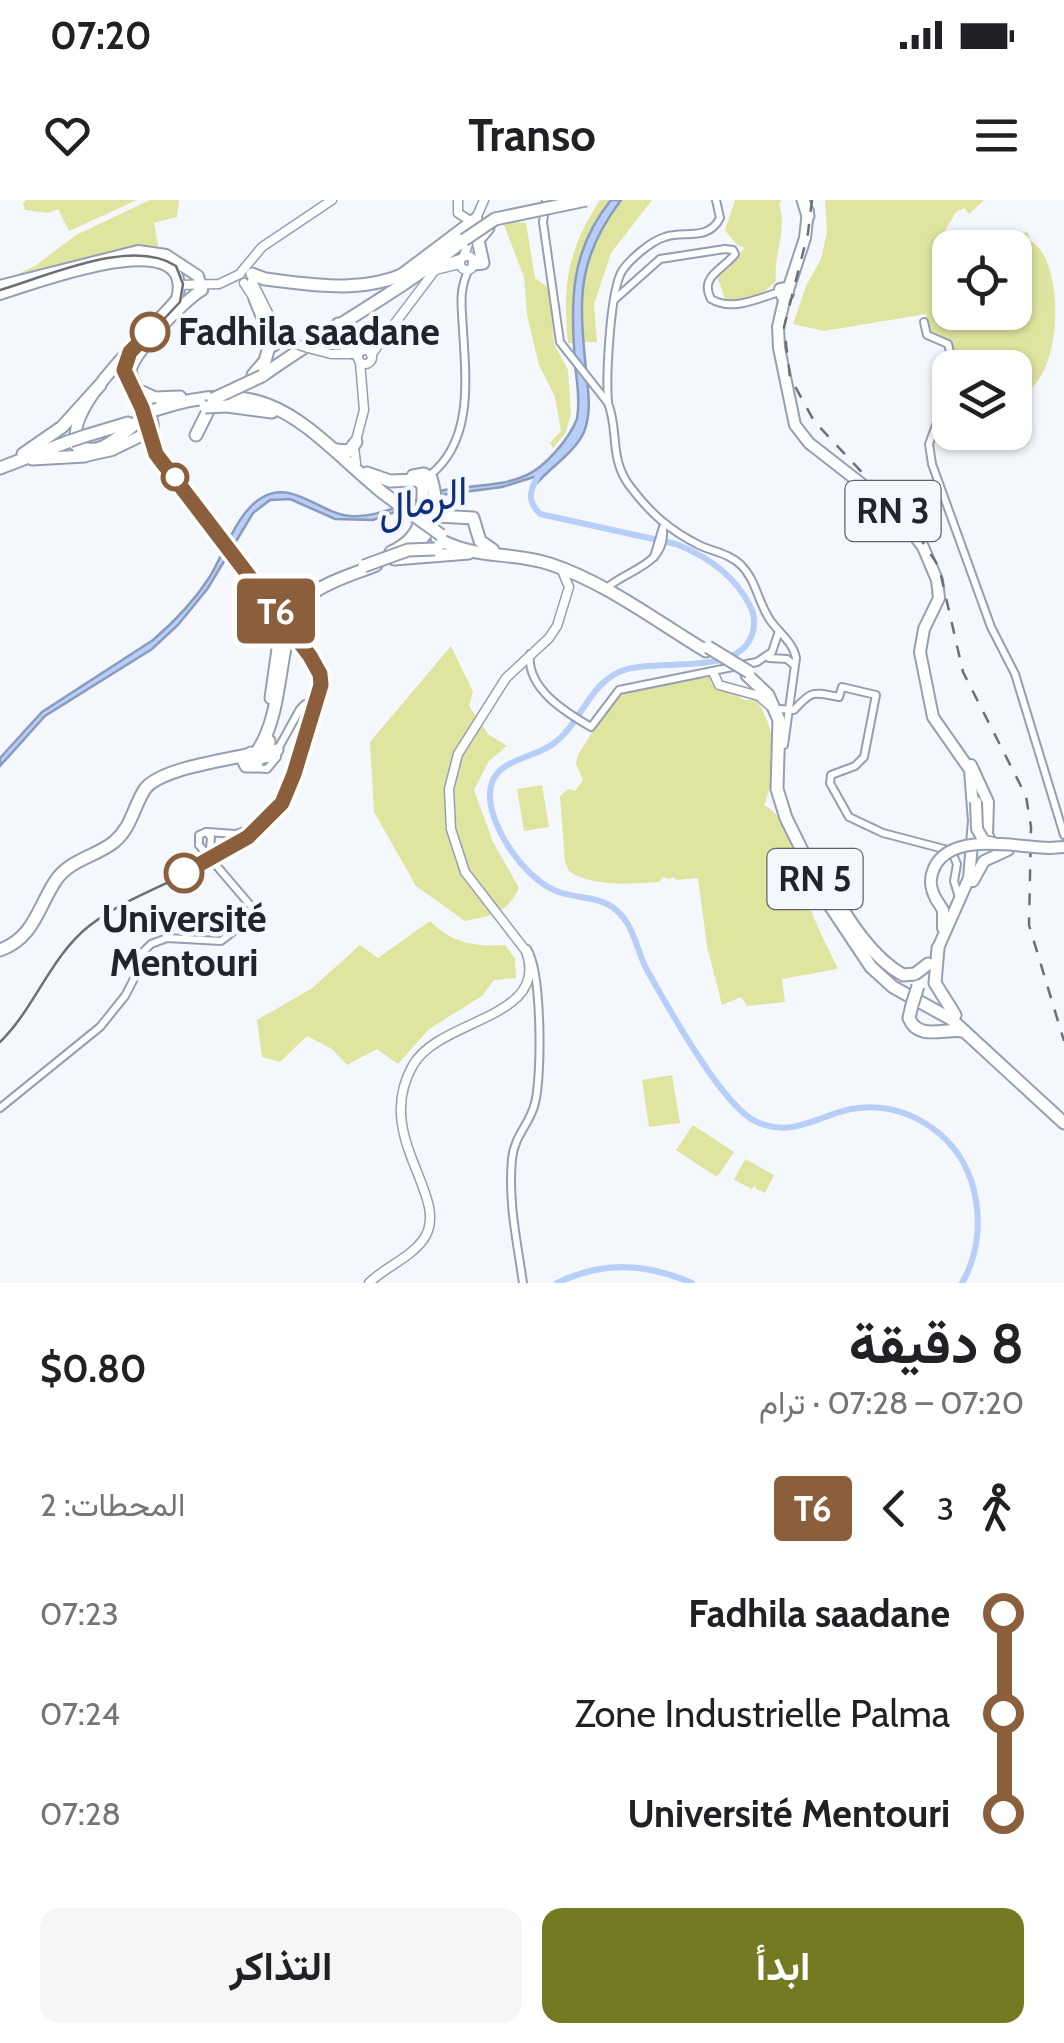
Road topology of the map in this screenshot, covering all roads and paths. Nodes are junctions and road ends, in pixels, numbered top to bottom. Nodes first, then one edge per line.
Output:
1 (332, 200) edge
2 (458, 200) edge
3 (484, 200) edge
4 (546, 200) edge
5 (557, 200) edge
6 (586, 200) edge
7 (716, 200) edge
8 (807, 205) edge
9 (522, 214) junction
10 (468, 230) junction
11 (466, 263) junction
12 (443, 264) junction
13 (435, 270) junction
14 (246, 277) junction
15 (194, 287) junction
16 (0, 290) edge
17 (784, 292) junction
18 (255, 299) joint
19 (614, 300) junction
20 (924, 322) dead end
21 (338, 324) junction
22 (320, 335) junction
23 (276, 338) junction
24 (299, 348) junction
25 (950, 350) edge
26 (356, 355) junction
27 (100, 385) junction
28 (142, 392) junction
29 (205, 400) junction
30 (255, 400) junction
31 (608, 403) junction
32 (270, 406) junction
33 (159, 411) junction
34 (196, 436) dead end
35 (932, 436) edge
36 (76, 438) junction
37 (356, 442) junction
38 (336, 450) junction
39 (85, 456) junction
40 (20, 457) junction
41 (356, 463) junction
42 (0, 466) edge
43 (424, 482) junction
44 (382, 490) junction
45 (431, 526) junction
46 (662, 530) junction
47 (464, 548) junction
48 (493, 550) junction
49 (403, 557) junction
50 (368, 566) junction
51 (561, 568) junction
52 (344, 572) junction
53 (590, 582) junction
54 (609, 586) junction
55 (566, 600) junction
56 (779, 631) junction
57 (707, 649) junction
58 (530, 653) junction
59 (767, 658) junction
60 (795, 666) junction
61 (513, 670) junction
62 (713, 672) junction
63 (531, 674) junction
64 (748, 674) junction
65 (748, 695) junction
66 (276, 710) junction
67 (782, 714) junction
68 (270, 738) junction
69 (954, 747) junction
70 (278, 750) junction
71 (250, 759) junction
72 (970, 764) junction
73 (252, 830) junction
74 (206, 832) junction
75 (1064, 833) edge
76 (991, 843) junction
77 (1050, 848) junction
78 (1064, 848) edge
79 (1008, 850) junction
80 (810, 859) junction
81 (959, 884) junction
82 (937, 896) junction
83 (962, 897) junction
84 (942, 937) junction
85 (522, 944) junction
86 (0, 952) edge
87 (928, 964) junction
88 (918, 997) junction
89 (957, 1018) junction
90 (968, 1033) junction
91 (0, 1108) edge
92 (1064, 1120) edge
93 (369, 1283) edge
94 (524, 1283) edge

1 - 14 main road
2 - 10 main road
3 - 10 main road
3 - 11 main road
4 - 31 street
5 - 10 highway, bridge
6 - 9 highway, bridge
7 - 19 street
8 - 17 main road, RN 3
9 - 10 highway, bridge
9 - 11 highway, bridge
10 - 11 main road
10 - 12 main road
10 - 14 highway
10 - 21 highway
11 - 12 main road
11 - 13 main road
11 - 43 street
12 - 13 main road
13 - 26 main road
14 - 15 main road
14 - 18 main road
14 - 23 main road
15 - 16 main road
15 - 16 main road
15 - 27 main road
15 - 28 main road
17 - 19 street
17 - 69 main road, RN 3
18 - 23 highway
19 - 31 street
20 - 25 street
21 - 22 highway
21 - 26 highway
22 - 24 highway
22 - 26 highway
23 - 24 highway
23 - 29 highway
24 - 26 main road
24 - 29 highway, bridge
24 - 30 highway
26 - 37 main road
27 - 36 main road
27 - 40 highway
28 - 29 highway
28 - 39 main road
29 - 30 highway
29 - 33 highway
29 - 33 highway
29 - 44 highway, bridge
30 - 32 highway
31 - 46 street
32 - 34 highway
32 - 38 highway
33 - 36 highway, bridge
35 - 75 street
36 - 39 main road
36 - 40 highway
37 - 38 highway
37 - 41 main road
38 - 41 highway
38 - 44 highway
39 - 40 highway
40 - 42 highway
41 - 43 highway
41 - 44 highway
43 - 44 highway
43 - 45 highway
44 - 45 highway, bridge
45 - 47 highway
45 - 47 highway
45 - 48 highway
45 - 49 highway
45 - 50 highway, bridge
45 - 52 highway
46 - 54 street
46 - 56 street
47 - 48 highway
47 - 49 highway
47 - 51 highway
48 - 54 highway
49 - 50 highway
50 - 52 highway
50 - 66 highway
51 - 53 highway
51 - 55 main road
52 - 71 highway
53 - 55 main road
53 - 57 highway
54 - 57 highway
55 - 58 main road
56 - 59 street
56 - 60 street
57 - 64 highway, bridge
58 - 61 main road
58 - 63 street
59 - 60 street
59 - 62 street
60 - 67 street
61 - 63 street
61 - 85 main road
62 - 63 street
62 - 65 main road
64 - 65 main road
64 - 67 highway
65 - 67 main road
66 - 68 highway
66 - 71 highway
67 - 80 highway, RN 5
67 - 80 highway, RN 5
67 - 81 street
68 - 70 highway
68 - 71 highway
69 - 72 main road
69 - 81 main road, RN 3
69 - 84 main road, RN 3
70 - 71 street
70 - 73 street
71 - 86 highway
71 - 86 highway
72 - 76 main road
72 - 76 main road, bridge
73 - 74 street
73 - 74 street
74 - 91 street, bridge
76 - 77 main road, bridge
77 - 78 main road
77 - 79 main road, bridge
77 - 82 main road, bridge
79 - 82 main road, bridge
79 - 83 main road
80 - 87 highway
80 - 88 highway, RN 5
80 - 89 highway, RN 5
81 - 83 main road, RN 3
82 - 83 main road
82 - 84 main road
83 - 84 main road, RN 3
84 - 87 main road, RN 3
84 - 88 highway, RN 3
84 - 89 highway, RN 3
85 - 93 main road
85 - 94 street
87 - 88 highway, RN 3
88 - 90 highway, RN 5
88 - 90 highway
89 - 92 highway, RN 3
90 - 92 highway, RN 3

